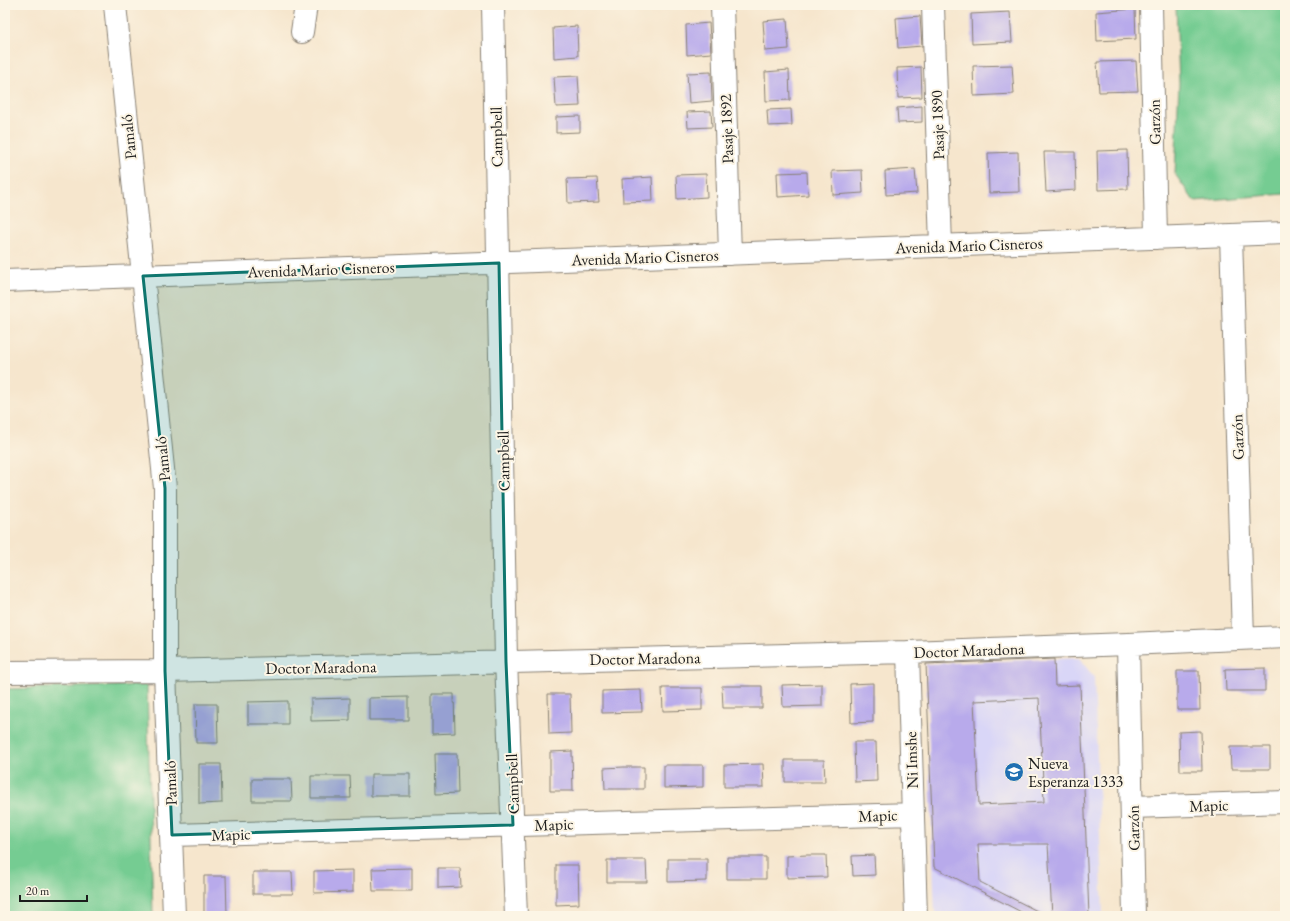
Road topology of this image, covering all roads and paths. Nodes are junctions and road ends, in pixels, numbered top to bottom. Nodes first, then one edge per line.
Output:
1 (115, 5) edge
2 (306, 5) edge
3 (493, 5) edge
4 (722, 5) edge
5 (933, 5) edge
6 (1151, 5) edge
7 (302, 32) dead end
8 (1285, 233) edge
9 (1231, 235) junction
10 (1156, 238) junction
11 (940, 246) junction
12 (730, 254) junction
13 (499, 263) junction
14 (143, 276) junction
15 (5, 281) edge
16 (1285, 637) edge
17 (1243, 638) junction
18 (1128, 644) junction
19 (908, 652) junction
20 (506, 662) junction
21 (165, 671) junction
22 (5, 672) edge
23 (1285, 802) edge
24 (1132, 807) junction
25 (913, 814) junction
26 (513, 825) junction
27 (172, 835) junction
28 (174, 916) edge
29 (516, 916) edge
30 (916, 916) edge
31 (1134, 916) edge

1 - 14 street, Pamaló
2 - 7 street
3 - 13 street, Campbell
4 - 12 street, Pasaje 1892
5 - 11 street, Pasaje 1890
6 - 10 street, Garzón
8 - 9 street, Avenida Mario Cisneros
9 - 10 street, Avenida Mario Cisneros
9 - 17 street, Garzón
10 - 11 street, Avenida Mario Cisneros
11 - 12 street, Avenida Mario Cisneros
12 - 13 street, Avenida Mario Cisneros
13 - 14 street, Avenida Mario Cisneros
13 - 20 street, Campbell
14 - 15 street, Avenida Mario Cisneros
14 - 21 street, Pamaló
16 - 17 street, Doctor Maradona
17 - 18 street, Doctor Maradona
18 - 19 street, Doctor Maradona
18 - 24 street, Garzón
19 - 20 street, Doctor Maradona
19 - 25 street, Ni Imshe
20 - 21 street, Doctor Maradona
20 - 26 street, Campbell
21 - 22 street, Doctor Maradona
21 - 27 street, Pamaló
23 - 24 street, Mapic
24 - 31 street, Garzón
25 - 26 street, Mapic
25 - 30 street, Ni Imshe
26 - 27 street, Mapic
26 - 29 street, Campbell
27 - 28 street, Pamaló

